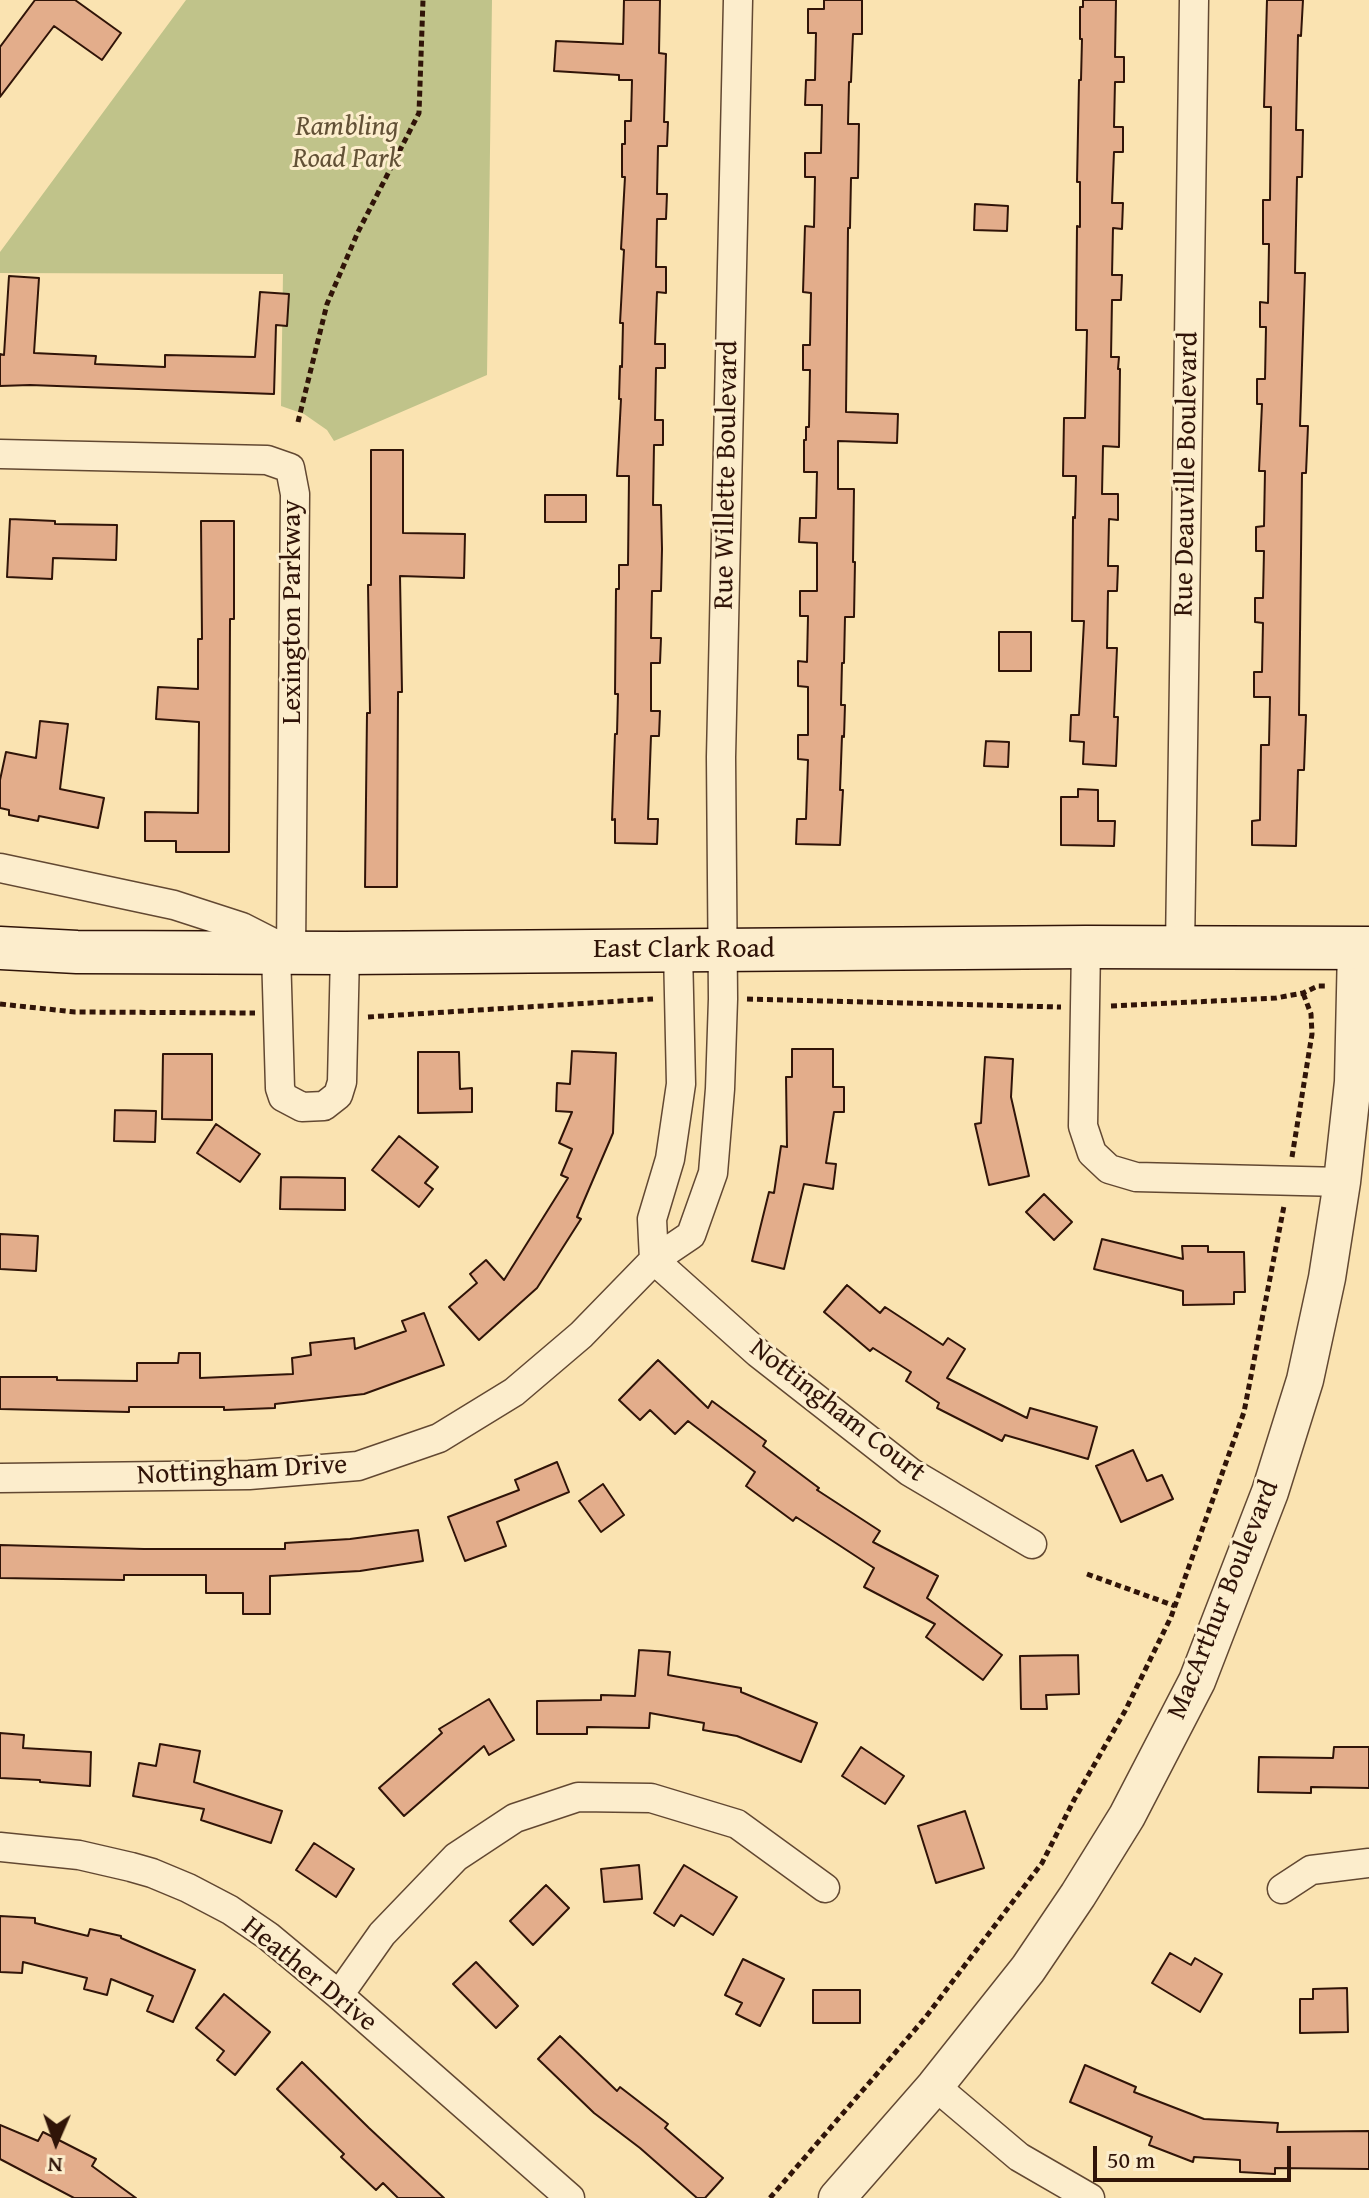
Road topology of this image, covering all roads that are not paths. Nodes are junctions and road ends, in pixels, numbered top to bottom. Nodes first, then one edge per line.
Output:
1 (738, 0) edge
2 (1194, 0) edge
3 (0, 454) edge
4 (0, 868) edge
5 (1086, 947) junction
6 (0, 948) edge
7 (1180, 948) junction
8 (1363, 948) edge
9 (678, 950) junction
10 (723, 950) junction
11 (284, 952) junction
12 (345, 953) junction
13 (1342, 1182) junction
14 (654, 1260) junction
15 (0, 1478) edge
16 (1032, 1544) dead end
17 (0, 1847) edge
18 (1369, 1863) edge
19 (825, 1888) dead end
20 (1282, 1889) dead end
21 (339, 1995) junction
22 (935, 2086) junction
23 (570, 2198) edge
24 (837, 2198) edge
25 (1090, 2198) edge

1 - 10 street, Rue Willette Boulevard
2 - 7 street, Rue Deauville Boulevard
3 - 11 street, Lexington Parkway
4 - 11 street
5 - 7 main road, East Clark Road
5 - 10 main road, East Clark Road
5 - 13 street
6 - 11 main road, East Clark Road
7 - 8 main road, East Clark Road
8 - 13 street, MacArthur Boulevard
9 - 10 main road, East Clark Road
9 - 12 main road, East Clark Road
9 - 14 street
10 - 14 street, Nottingham Drive
11 - 12 main road, East Clark Road
11 - 12 street
13 - 22 street, MacArthur Boulevard
14 - 15 street, Nottingham Drive
14 - 16 street, Nottingham Court
17 - 21 street, Heather Drive
18 - 20 street
19 - 21 street
21 - 23 street, Heather Drive
22 - 24 street, MacArthur Boulevard
22 - 25 street

